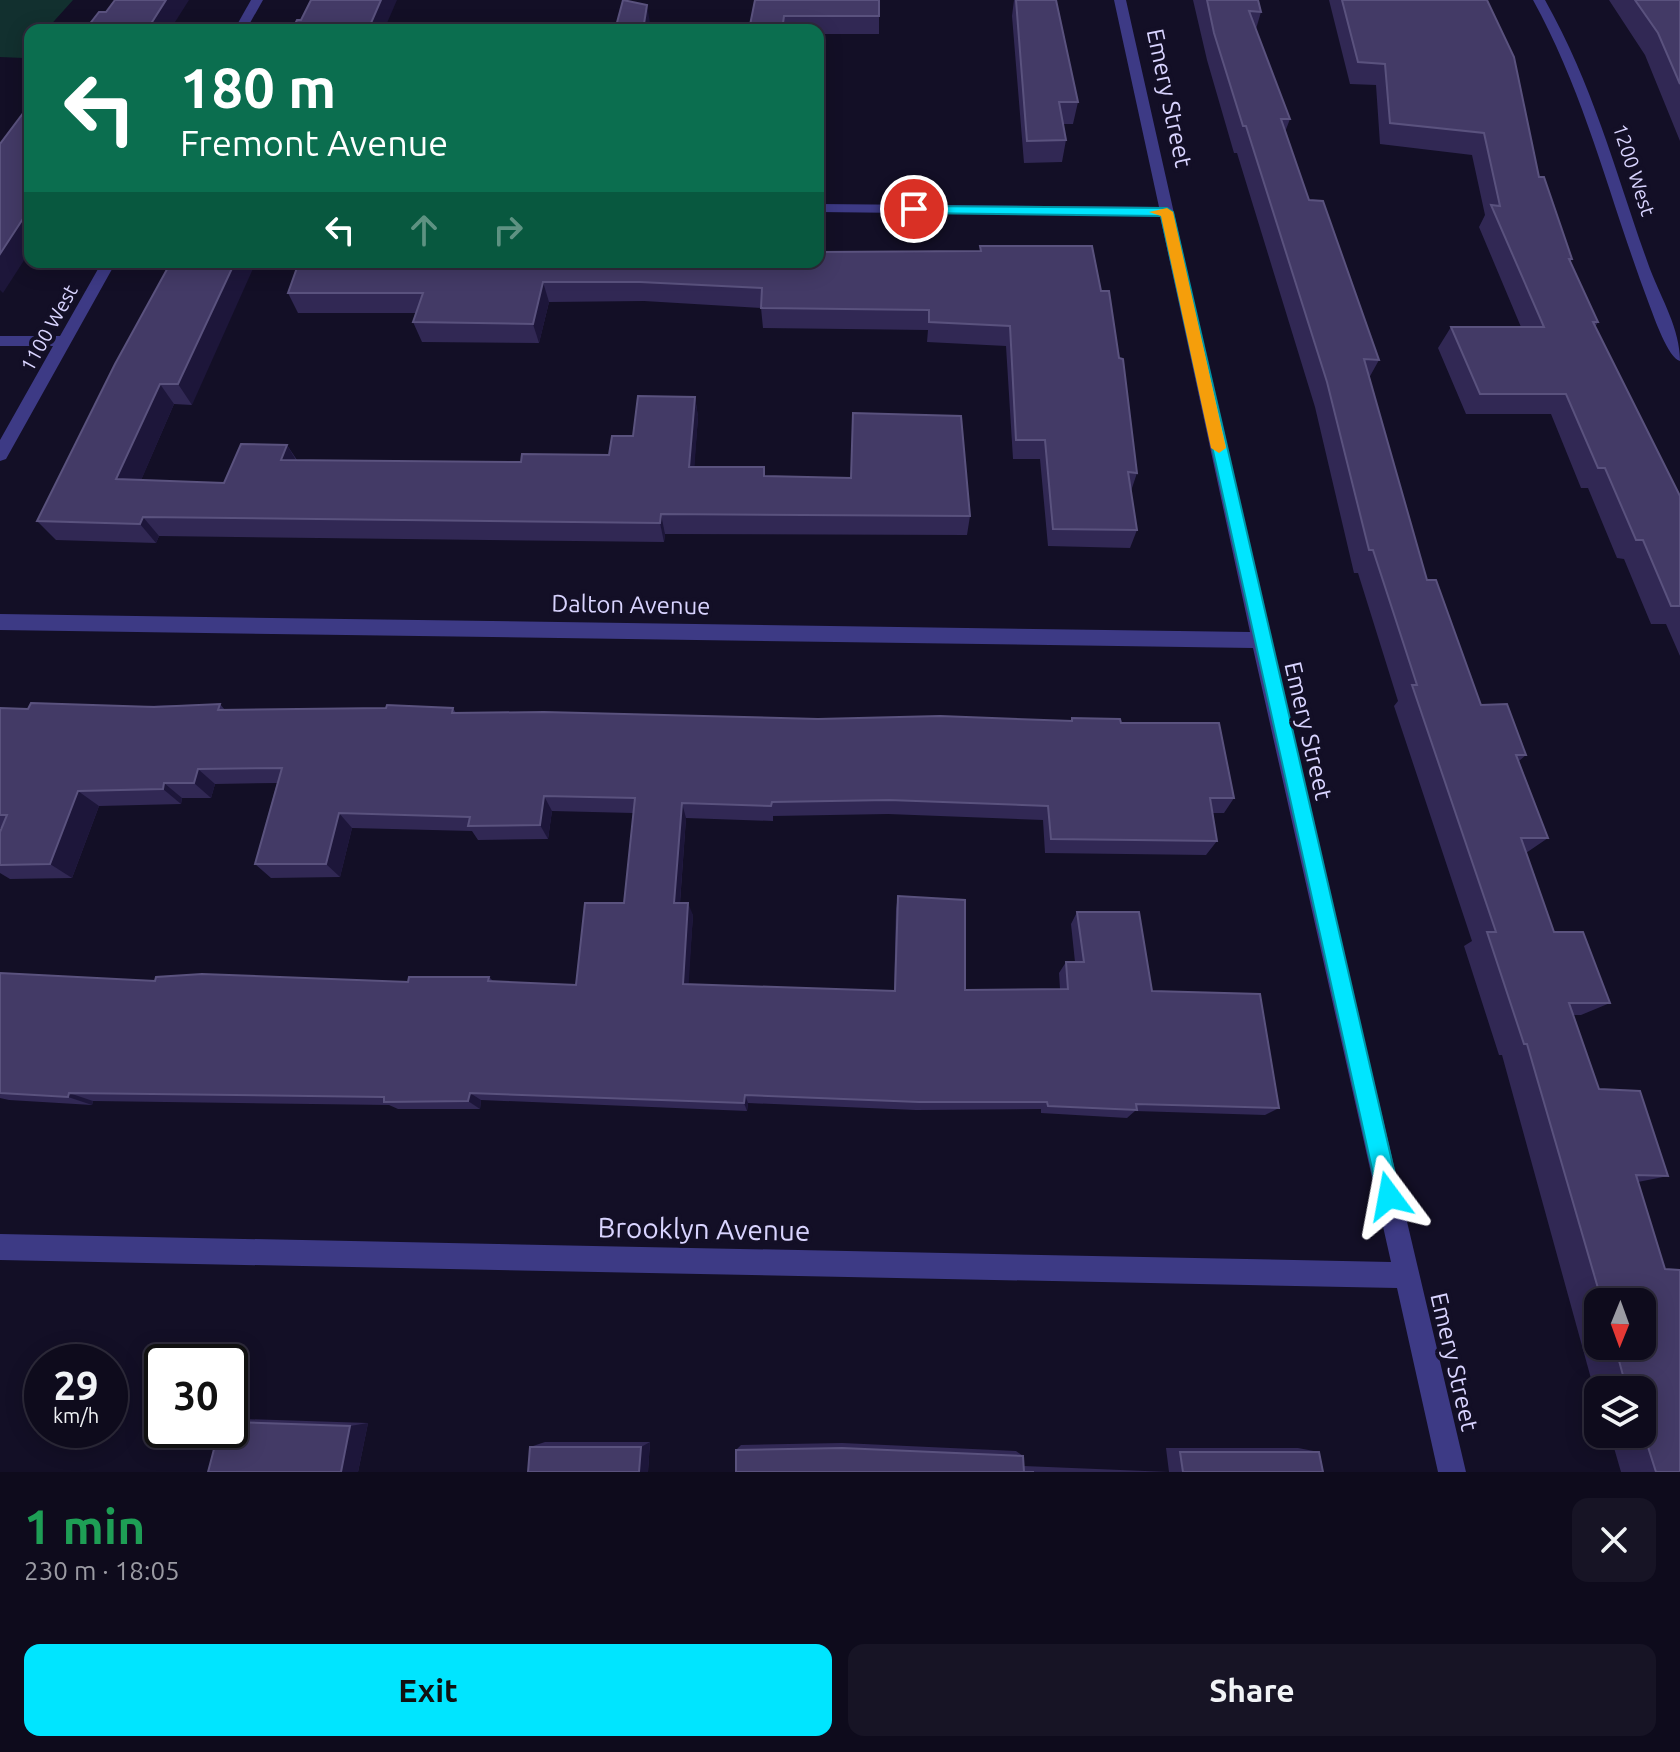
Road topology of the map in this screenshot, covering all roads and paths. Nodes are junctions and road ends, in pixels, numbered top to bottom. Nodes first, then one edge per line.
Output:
1 (257, 0) edge
2 (1120, 0) edge
3 (1539, 0) edge
4 (243, 24) edge
5 (824, 208) edge
6 (1167, 212) junction
7 (106, 268) edge
8 (0, 341) edge
9 (64, 341) junction
10 (1680, 356) edge
11 (0, 455) edge
12 (0, 622) edge
13 (1261, 640) junction
14 (0, 1247) edge
15 (1407, 1275) junction
16 (1452, 1472) edge

1 - 4 street
2 - 6 street, Emery Street
3 - 10 street, 1200 West
5 - 6 street
6 - 13 street, Emery Street
7 - 9 street, 1100 West
8 - 9 street
9 - 11 street, 1100 West
12 - 13 street, Dalton Avenue
13 - 15 street, Emery Street
14 - 15 street, Brooklyn Avenue
15 - 16 street, Emery Street

